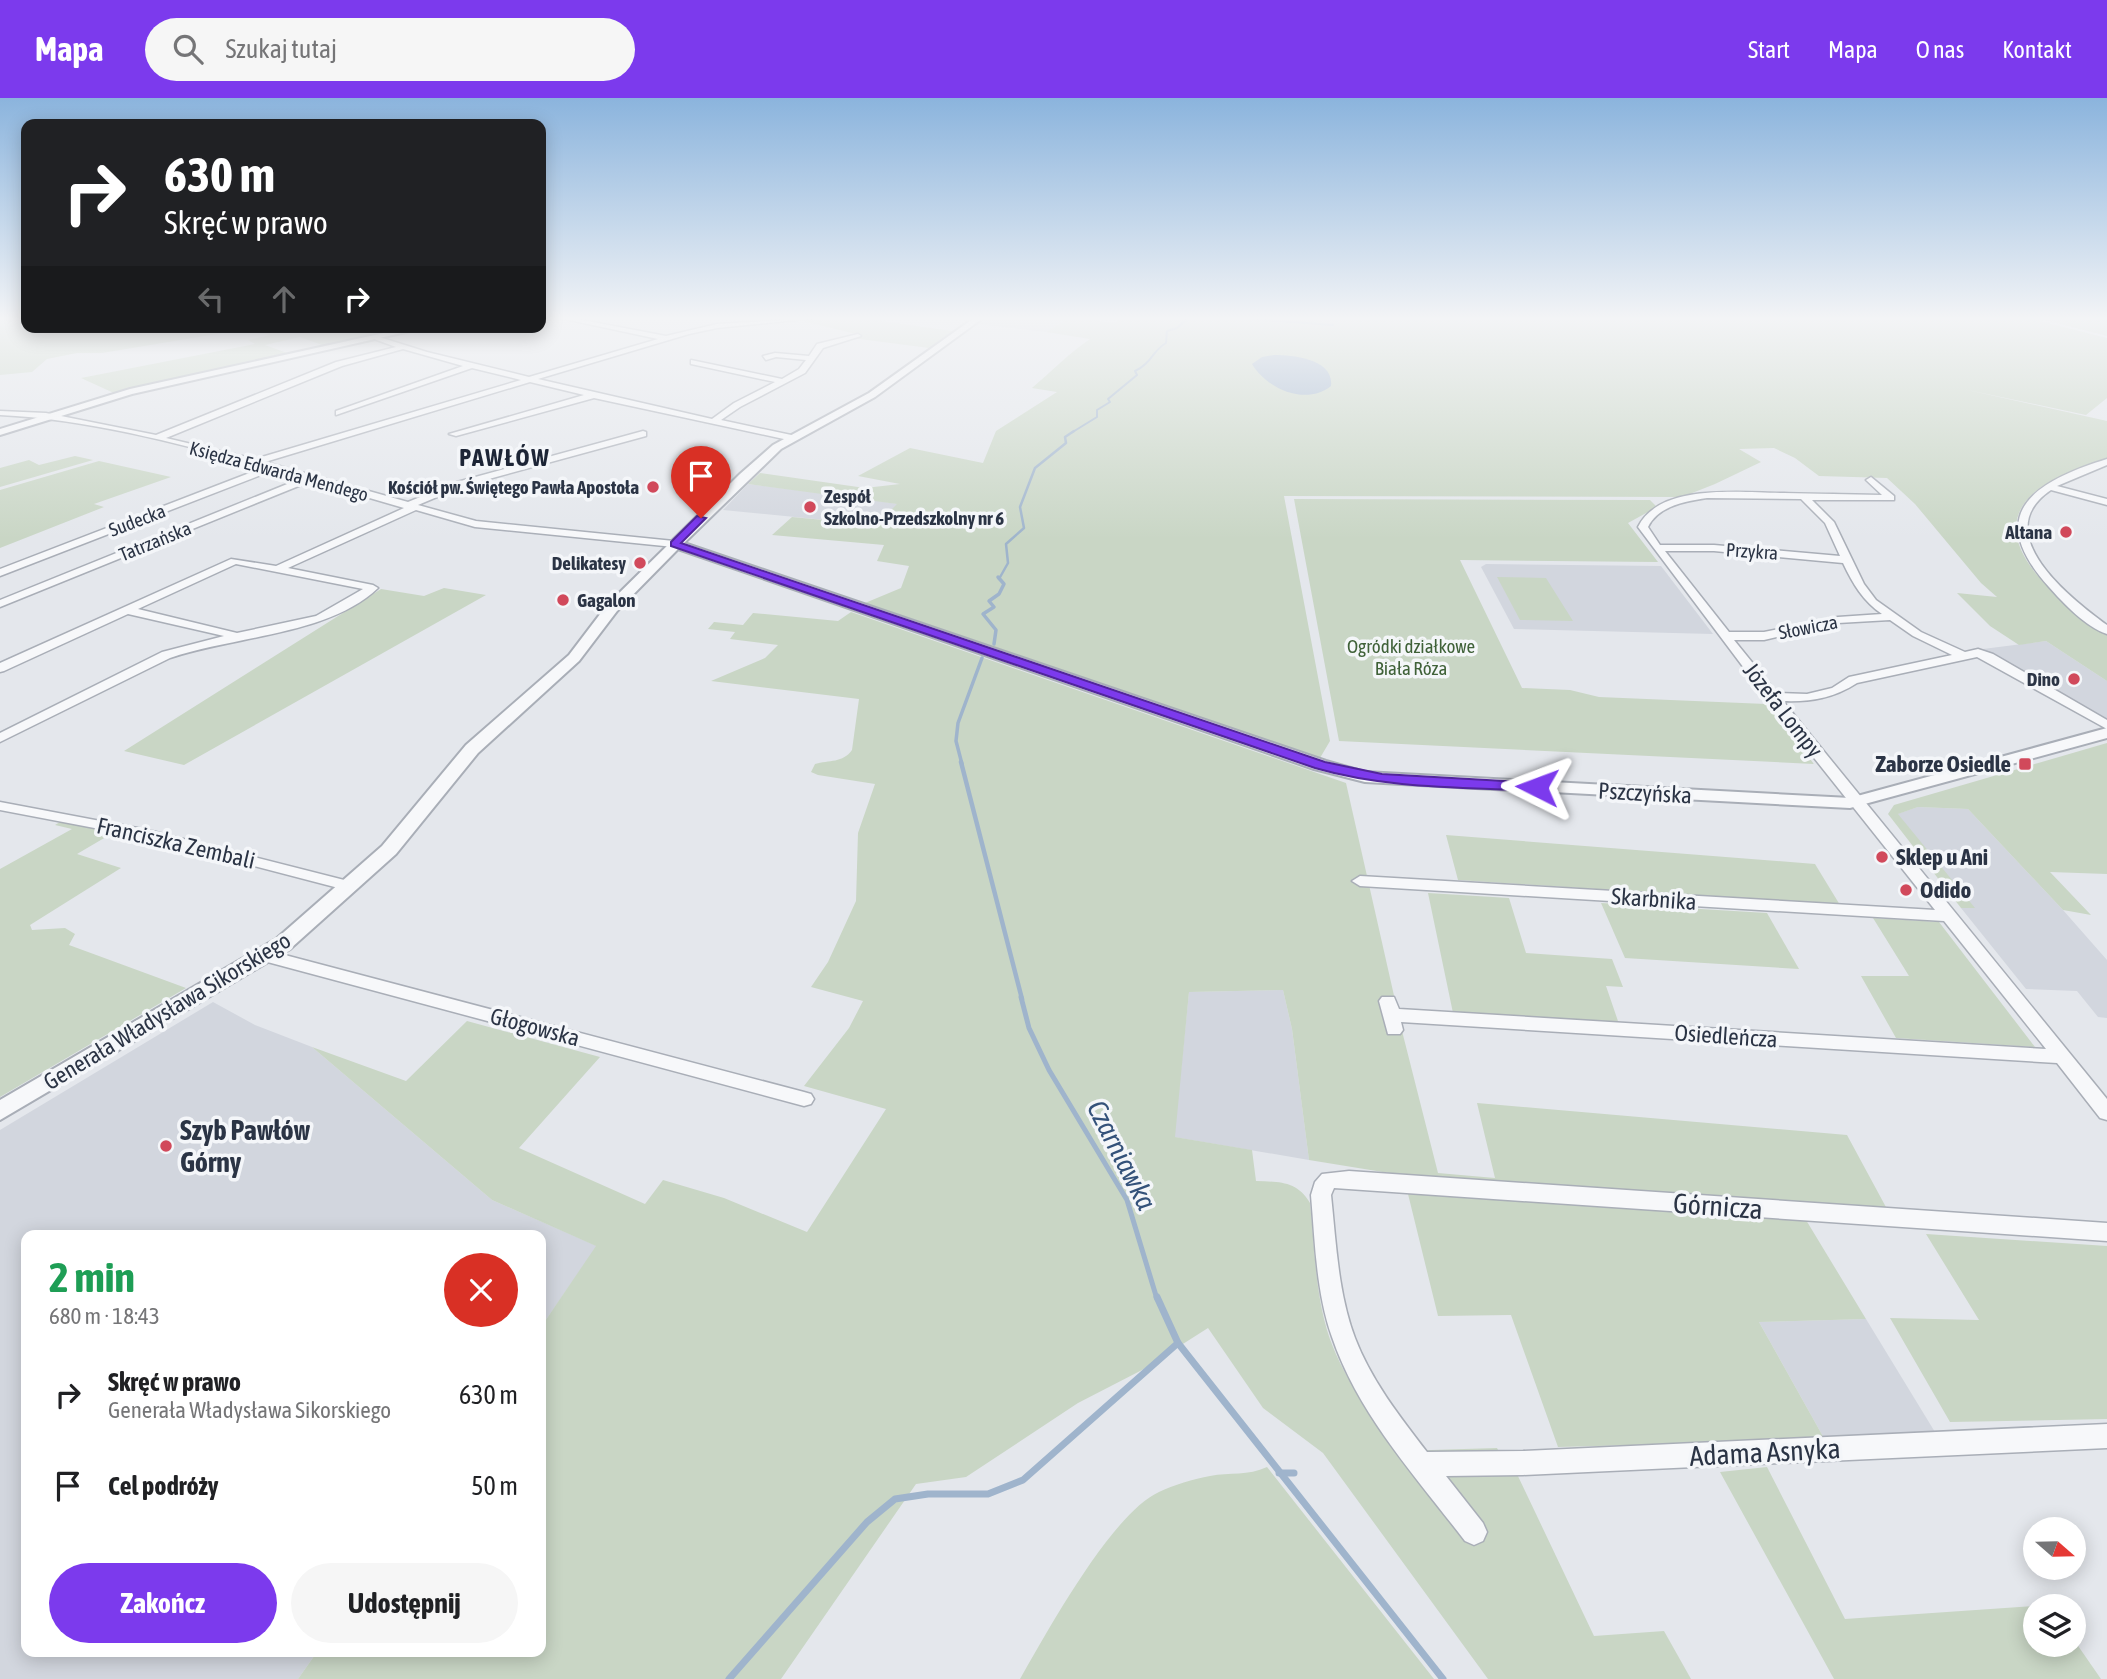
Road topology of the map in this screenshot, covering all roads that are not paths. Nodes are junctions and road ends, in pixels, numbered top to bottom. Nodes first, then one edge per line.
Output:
1 (134, 392) edge
2 (271, 392) edge
3 (398, 392) edge
4 (489, 392) edge
5 (517, 392) edge
6 (580, 392) edge
7 (762, 392) edge
8 (878, 392) edge
9 (593, 395) junction
10 (0, 413) edge
11 (339, 413) dead end
12 (49, 416) junction
13 (713, 422) junction
14 (403, 427) dead end
15 (0, 432) edge
16 (453, 434) dead end
17 (643, 434) dead end
18 (793, 438) junction
19 (156, 439) junction
20 (255, 462) junction
21 (2107, 462) edge
22 (274, 467) junction
23 (2089, 469) junction
24 (2107, 474) edge
25 (310, 478) junction
26 (1871, 480) dead end
27 (2049, 487) junction
28 (1804, 497) junction
29 (2107, 502) edge
30 (410, 507) junction
31 (674, 544) junction
32 (1657, 548) junction
33 (1847, 560) junction
34 (278, 569) junction
35 (0, 573) edge
36 (0, 604) edge
37 (127, 610) junction
38 (1891, 617) junction
39 (215, 630) junction
40 (2107, 631) edge
41 (238, 635) junction
42 (1725, 636) junction
43 (166, 655) junction
44 (1961, 656) junction
45 (0, 668) edge
46 (1772, 697) junction
47 (2107, 725) edge
48 (2107, 733) edge
49 (0, 738) edge
50 (1857, 802) junction
51 (0, 806) edge
52 (1360, 882) dead end
53 (350, 886) junction
54 (1949, 916) junction
55 (266, 956) junction
56 (1391, 1015) dead end
57 (2062, 1056) junction
58 (804, 1099) dead end
59 (0, 1111) edge
60 (2107, 1114) edge
61 (2107, 1232) edge
62 (2107, 1436) edge
63 (1423, 1464) junction
64 (1474, 1532) dead end

1 - 12 street
2 - 19 street
3 - 11 street
4 - 20 street
5 - 14 street
6 - 9 street
7 - 13 street
8 - 18 street, Generała Władysława Sikorskiego
9 - 13 street
9 - 16 street
10 - 12 street, Księdza Edwarda Mendego
12 - 15 street
12 - 19 street, Księdza Edwarda Mendego
13 - 18 street
17 - 30 street
18 - 31 street, Generała Władysława Sikorskiego
19 - 20 street, Księdza Edwarda Mendego
20 - 22 street, Księdza Edwarda Mendego
21 - 23 street
22 - 25 street, Księdza Edwarda Mendego
22 - 35 street, Sudecka
23 - 24 street
23 - 27 street
25 - 30 street, Księdza Edwarda Mendego
25 - 36 street, Tatrzańska
26 - 28 street, Józefa Lompy
27 - 29 street
27 - 40 street
28 - 32 street, Józefa Lompy
28 - 33 street
30 - 31 street, Księdza Edwarda Mendego
30 - 34 street
31 - 50 street, Pszczyńska
31 - 53 street, Generała Władysława Sikorskiego
32 - 33 street, Przykra
32 - 42 street, Józefa Lompy
33 - 38 street
34 - 37 street
34 - 41 street
37 - 39 street
37 - 45 street
38 - 42 street, Słowicza
38 - 44 street
39 - 41 street
39 - 43 street
41 - 43 street
42 - 46 street, Józefa Lompy
43 - 49 street
44 - 46 street
44 - 47 street
46 - 50 street, Józefa Lompy
48 - 50 street, Pszczyńska
50 - 54 street, Józefa Lompy
51 - 53 street, Franciszka Zembali
52 - 54 street, Skarbnika
53 - 55 street, Generała Władysława Sikorskiego
54 - 57 street, Józefa Lompy
55 - 58 street, Głogowska
55 - 59 street, Generała Władysława Sikorskiego
56 - 57 street, Osiedleńcza
57 - 60 street, Józefa Lompy
61 - 63 street, Górnicza
62 - 63 street, Adama Asnyka
63 - 64 street

